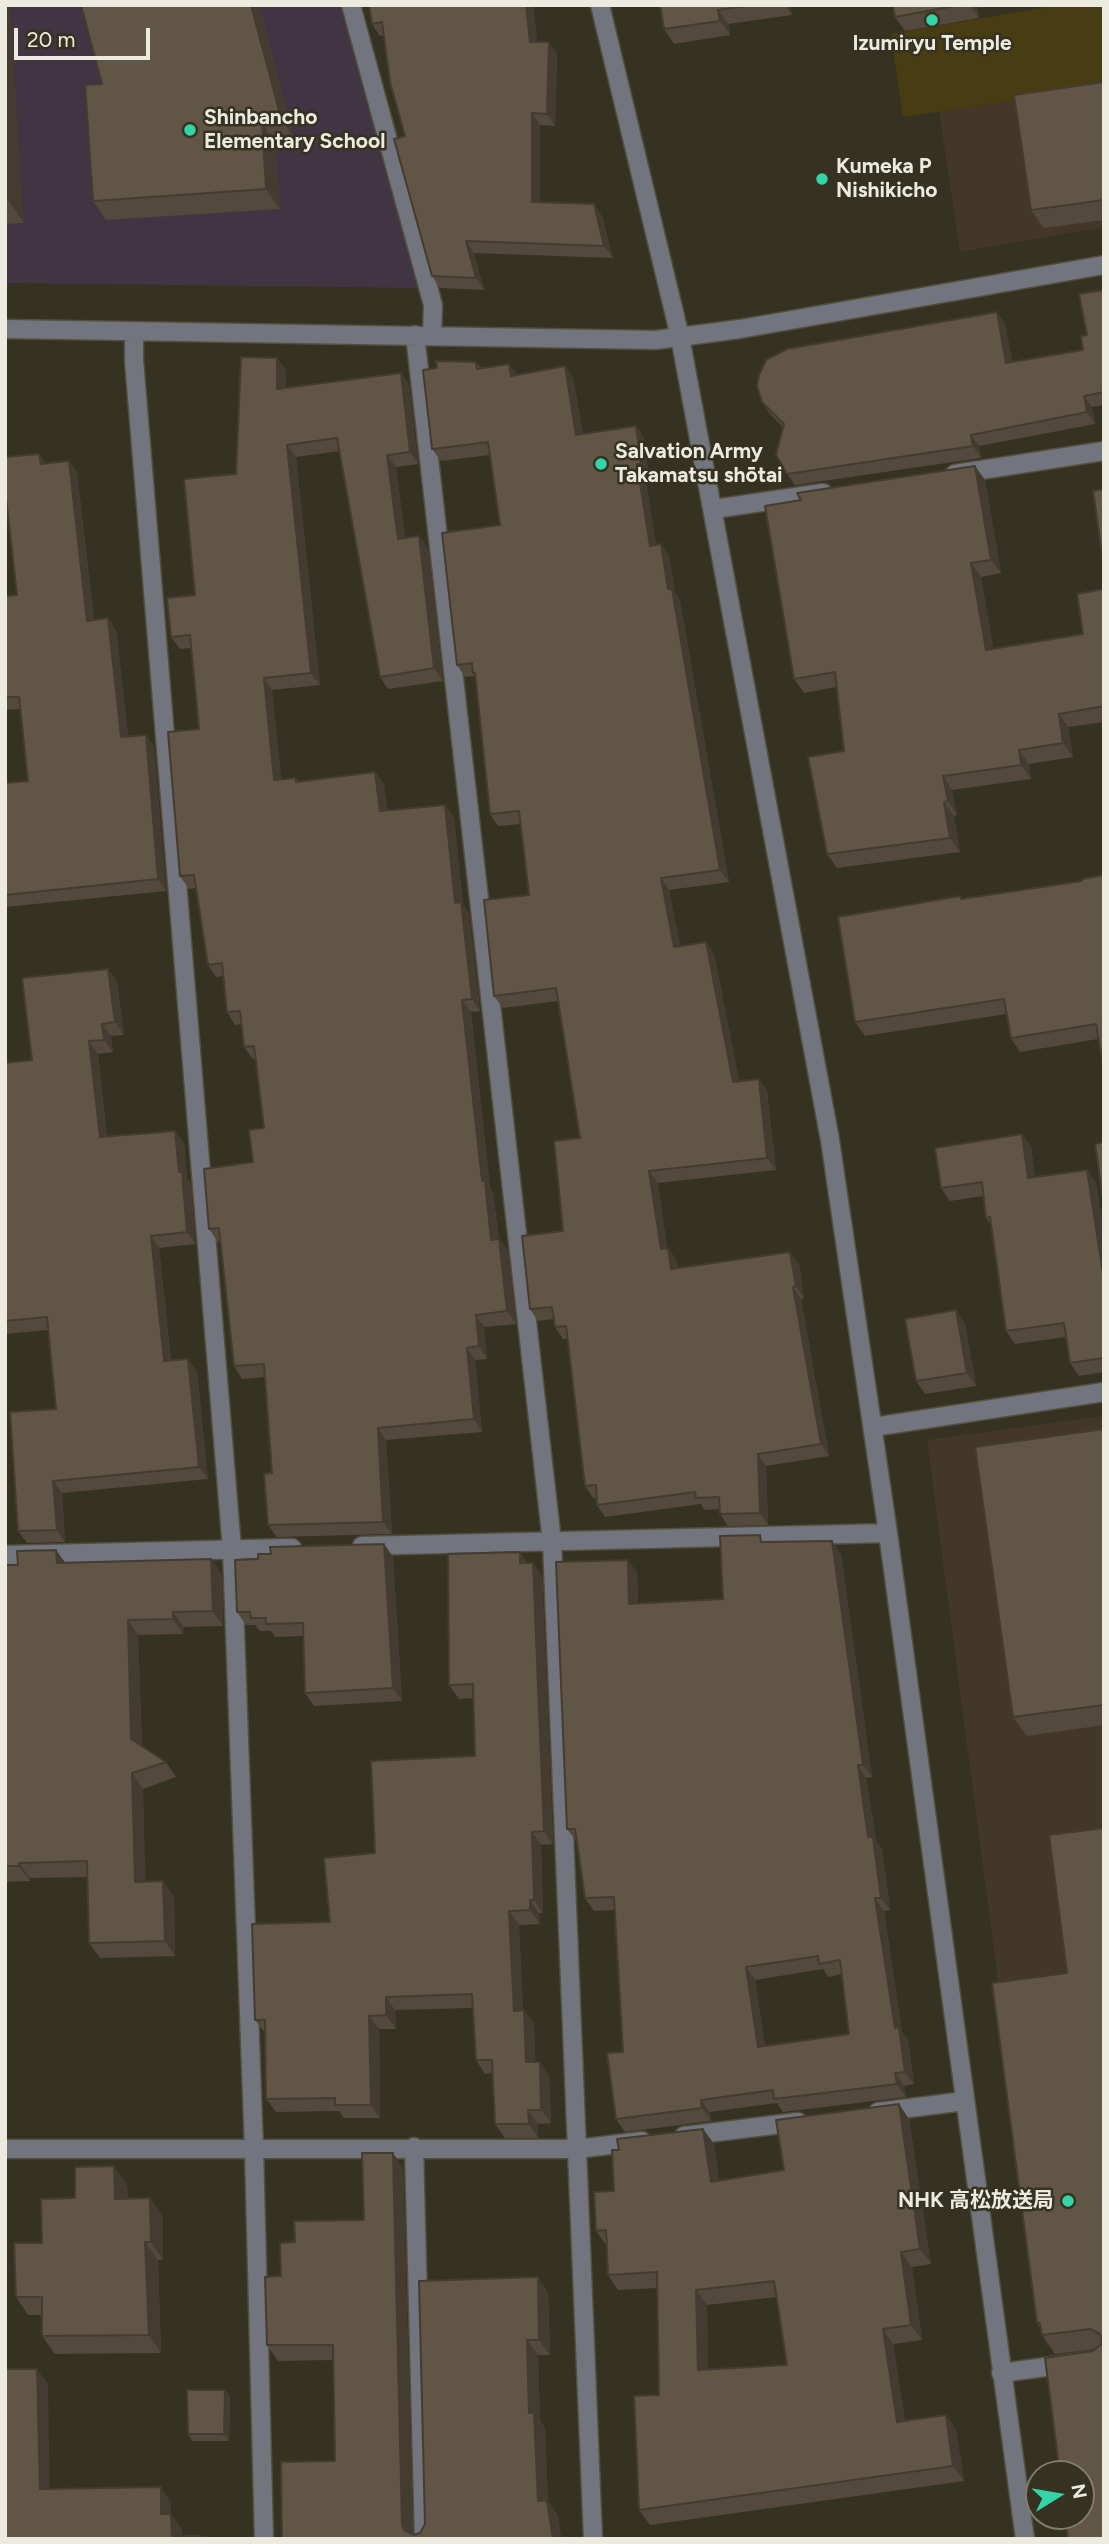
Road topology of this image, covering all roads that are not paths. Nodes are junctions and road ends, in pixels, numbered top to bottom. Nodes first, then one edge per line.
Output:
1 (351, 5) edge
2 (600, 5) edge
3 (1104, 265) edge
4 (5, 330) edge
5 (134, 332) junction
6 (424, 335) junction
7 (680, 337) junction
8 (1104, 452) edge
9 (941, 476) edge
10 (845, 490) edge
11 (714, 509) junction
12 (1104, 1392) edge
13 (873, 1427) junction
14 (888, 1533) junction
15 (552, 1542) junction
16 (351, 1547) edge
17 (310, 1548) edge
18 (232, 1549) junction
19 (5, 1555) edge
20 (965, 2101) junction
21 (863, 2114) edge
22 (810, 2120) edge
23 (414, 2147) junction
24 (5, 2149) edge
25 (254, 2149) junction
26 (577, 2149) junction
27 (1104, 2359) edge
28 (1001, 2373) junction
29 (264, 2539) edge
30 (424, 2539) edge
31 (593, 2539) edge
32 (1025, 2539) edge

1 - 6 street
2 - 7 street
3 - 7 street
4 - 5 street
5 - 6 street
5 - 18 street
6 - 7 street
6 - 15 street
7 - 11 street
8 - 9 street
10 - 11 street
11 - 13 street
12 - 13 street
13 - 14 street
14 - 15 street
14 - 20 street
15 - 16 street
15 - 26 street
17 - 18 street
18 - 19 street
18 - 25 street
20 - 21 street
20 - 28 street
22 - 26 street
23 - 25 street
23 - 26 street
23 - 30 street
24 - 25 street
25 - 29 street
26 - 31 street
27 - 28 street
28 - 32 street

